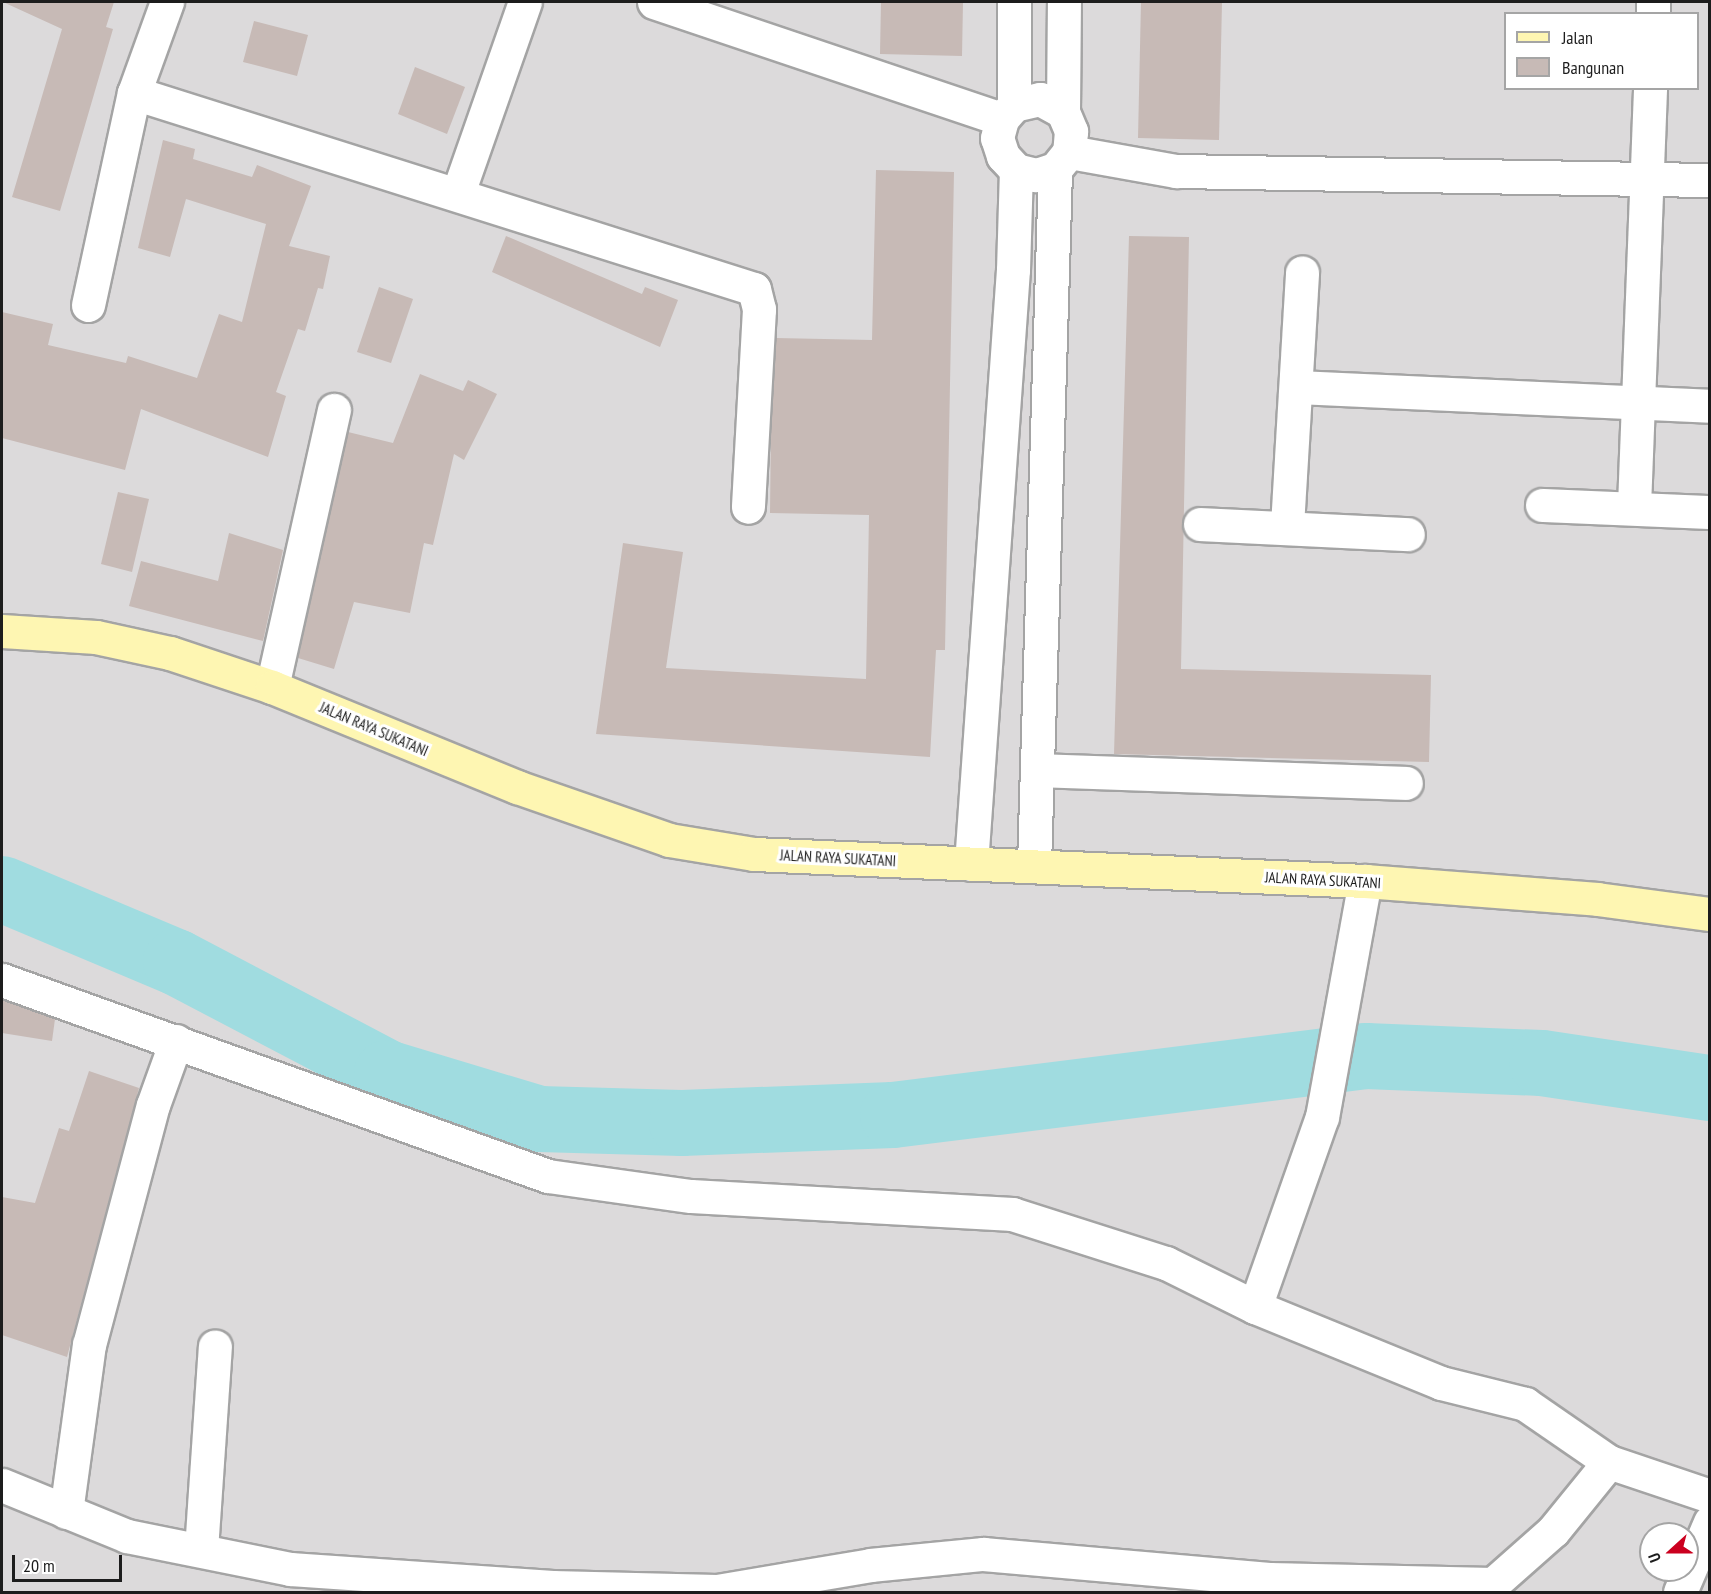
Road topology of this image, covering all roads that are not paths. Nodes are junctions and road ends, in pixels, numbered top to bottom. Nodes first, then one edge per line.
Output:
1 (167, 2) edge
2 (525, 2) edge
3 (654, 2) edge
4 (1014, 2) edge
5 (1064, 2) edge
6 (1650, 90) edge
7 (134, 93) junction
8 (1008, 112) junction
9 (1063, 112) junction
10 (1062, 160) junction
11 (1016, 170) junction
12 (1646, 179) junction
13 (1710, 180) edge
14 (458, 193) junction
15 (1302, 272) dead end
16 (88, 305) dead end
17 (1296, 387) junction
18 (1636, 403) junction
19 (1710, 406) edge
20 (334, 410) dead end
21 (1542, 505) dead end
22 (1634, 506) junction
23 (748, 507) dead end
24 (1710, 512) edge
25 (1200, 524) dead end
26 (1287, 526) junction
27 (1408, 534) dead end
28 (2, 631) edge
29 (272, 687) junction
30 (1038, 770) junction
31 (1406, 783) dead end
32 (971, 864) junction
33 (1034, 865) junction
34 (1365, 881) junction
35 (1710, 915) edge
36 (2, 980) edge
37 (176, 1041) junction
38 (1255, 1307) junction
39 (215, 1346) dead end
40 (1610, 1462) junction
41 (2, 1485) edge
42 (1710, 1496) edge
43 (66, 1512) junction
44 (1710, 1522) edge
45 (201, 1550) junction
46 (1488, 1588) edge
47 (552, 1590) edge
48 (1680, 1593) edge

1 - 7 street
2 - 14 street
3 - 8 street
4 - 8 street
5 - 9 street
6 - 12 street
7 - 14 street
7 - 16 street
8 - 9 street
8 - 11 street
9 - 10 street
10 - 11 street
10 - 12 street
10 - 30 street
11 - 32 street
12 - 13 street
12 - 18 street
14 - 23 street
15 - 17 street
17 - 18 street
17 - 26 street
18 - 19 street
18 - 22 street
20 - 29 street
21 - 22 street
22 - 24 street
25 - 26 street
26 - 27 street
28 - 29 main road, JALAN RAYA SUKATANI
29 - 32 main road, JALAN RAYA SUKATANI
30 - 31 street
30 - 33 street
32 - 33 main road, JALAN RAYA SUKATANI
33 - 34 main road, JALAN RAYA SUKATANI
34 - 35 main road, JALAN RAYA SUKATANI
34 - 38 street
36 - 37 street
37 - 38 street
37 - 43 street
38 - 40 street
39 - 45 street
40 - 42 street
40 - 46 street
41 - 43 street
43 - 45 street
44 - 48 street
45 - 47 street
46 - 47 street

